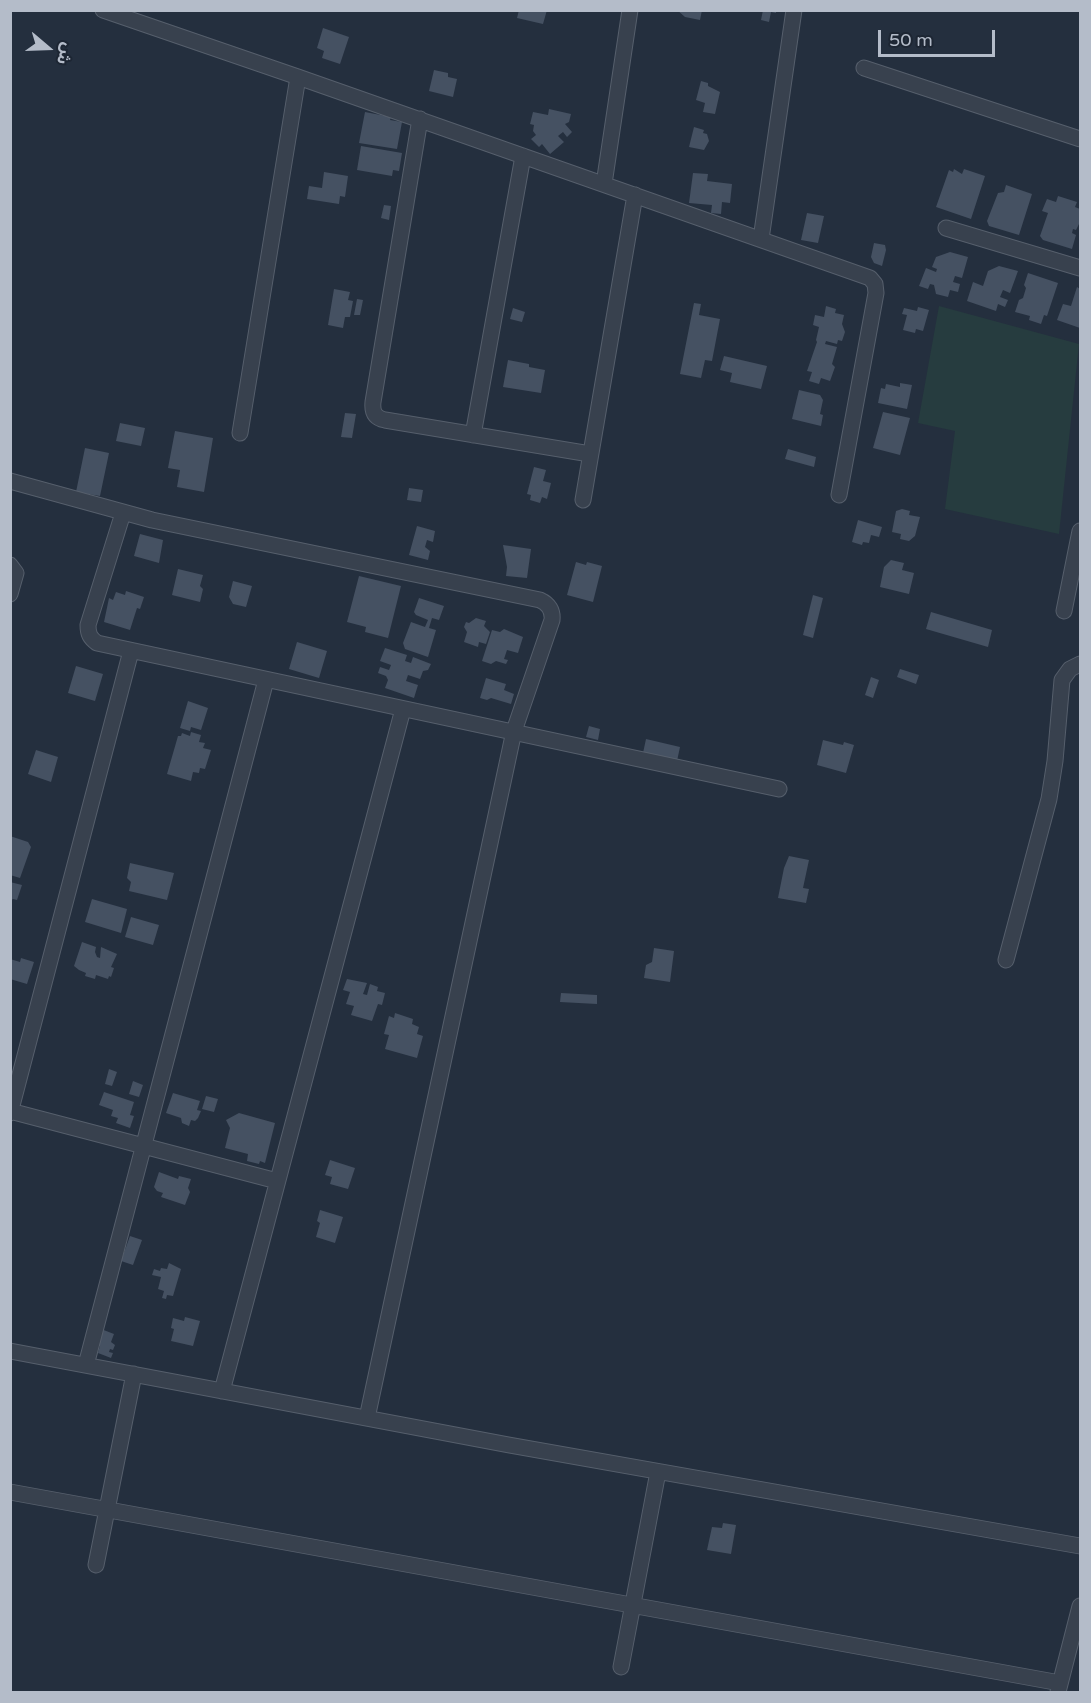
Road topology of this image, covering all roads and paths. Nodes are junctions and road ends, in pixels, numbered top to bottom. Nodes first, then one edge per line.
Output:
1 (103, 10) edge
2 (630, 10) edge
3 (794, 10) edge
4 (864, 68) dead end
5 (298, 77) junction
6 (420, 119) junction
7 (1080, 139) edge
8 (523, 156) junction
9 (604, 184) junction
10 (635, 195) junction
11 (946, 228) dead end
12 (761, 239) junction
13 (1080, 268) edge
14 (240, 433) dead end
15 (473, 435) junction
16 (590, 454) junction
17 (10, 481) edge
18 (839, 495) dead end
19 (583, 500) dead end
20 (123, 513) junction
21 (1080, 531) edge
22 (10, 565) edge
23 (10, 594) edge
24 (1064, 611) dead end
25 (131, 651) junction
26 (1080, 664) edge
27 (266, 680) junction
28 (403, 708) junction
29 (514, 731) junction
30 (779, 789) dead end
31 (1006, 960) dead end
32 (11, 1112) edge
33 (144, 1146) junction
34 (278, 1180) junction
35 (10, 1351) edge
36 (86, 1365) junction
37 (134, 1374) junction
38 (222, 1390) junction
39 (367, 1418) junction
40 (658, 1472) junction
41 (10, 1492) edge
42 (107, 1510) junction
43 (1080, 1546) edge
44 (96, 1565) dead end
45 (1080, 1605) edge
46 (632, 1606) junction
47 (621, 1666) dead end
48 (1059, 1688) edge

1 - 5 street
2 - 9 street
3 - 12 street
4 - 7 street
5 - 6 street
5 - 14 street
6 - 8 street
6 - 15 street
8 - 9 street
8 - 15 street
9 - 10 street
10 - 12 street
10 - 16 street
11 - 13 street
12 - 18 street
15 - 16 street
16 - 19 street
17 - 20 street
20 - 25 street
20 - 29 street
21 - 24 street
22 - 23 street
25 - 27 street
25 - 32 street
26 - 31 street
27 - 28 street
27 - 33 street
28 - 29 street
28 - 34 street
29 - 30 street
29 - 39 street
32 - 33 street
33 - 34 street
33 - 36 street
34 - 38 street
35 - 36 street
36 - 37 street
37 - 38 street
37 - 42 street
38 - 39 street
39 - 40 street
40 - 43 street
40 - 46 street
41 - 42 street
42 - 44 street
42 - 46 street
45 - 48 street
46 - 47 street
46 - 48 street

